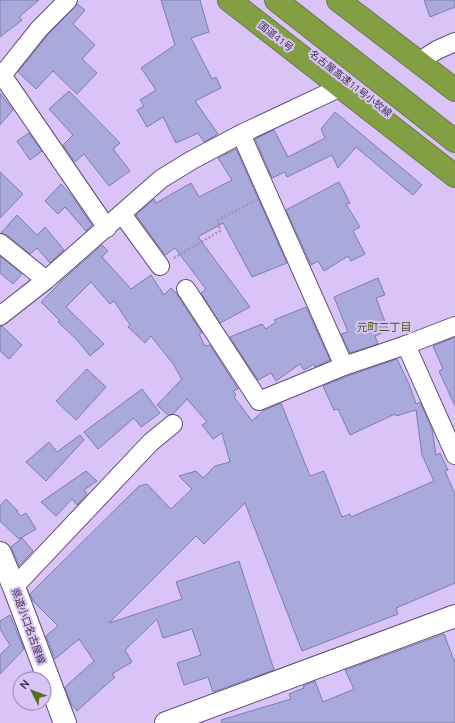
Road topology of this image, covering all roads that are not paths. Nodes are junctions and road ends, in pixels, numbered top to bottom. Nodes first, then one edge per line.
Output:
1 (68, 0) edge
2 (229, 0) edge
3 (246, 0) edge
4 (276, 0) edge
5 (294, 0) edge
6 (338, 0) edge
7 (455, 42) edge
8 (418, 62) junction
9 (1, 75) edge
10 (341, 87) junction
11 (455, 90) edge
12 (450, 132) edge
13 (241, 134) junction
14 (455, 166) edge
15 (455, 176) edge
16 (122, 214) junction
17 (107, 228) junction
18 (0, 243) edge
19 (165, 263) road end
20 (46, 280) junction
21 (186, 289) dead end
22 (0, 316) edge
23 (455, 326) edge
24 (406, 345) junction
25 (344, 366) junction
26 (173, 424) dead end
27 (455, 455) edge
28 (0, 553) edge
29 (14, 587) junction
30 (455, 616) edge
31 (65, 723) edge
32 (166, 723) edge

1 - 9 street
2 - 10 highway, 国道41号
3 - 14 highway, 名古屋高速11号小牧線
4 - 12 highway
5 - 12 highway
6 - 8 highway
7 - 8 street
8 - 11 highway
9 - 17 street
10 - 13 street
10 - 15 highway, 国道41号
13 - 16 street
13 - 25 street
16 - 17 street
16 - 19 street
17 - 20 street
18 - 20 street
20 - 22 street
21 - 25 street
23 - 24 street
24 - 25 street
24 - 27 street
26 - 29 street
28 - 29 street, 県道小口名古屋線
29 - 31 street, 県道小口名古屋線
30 - 32 street

